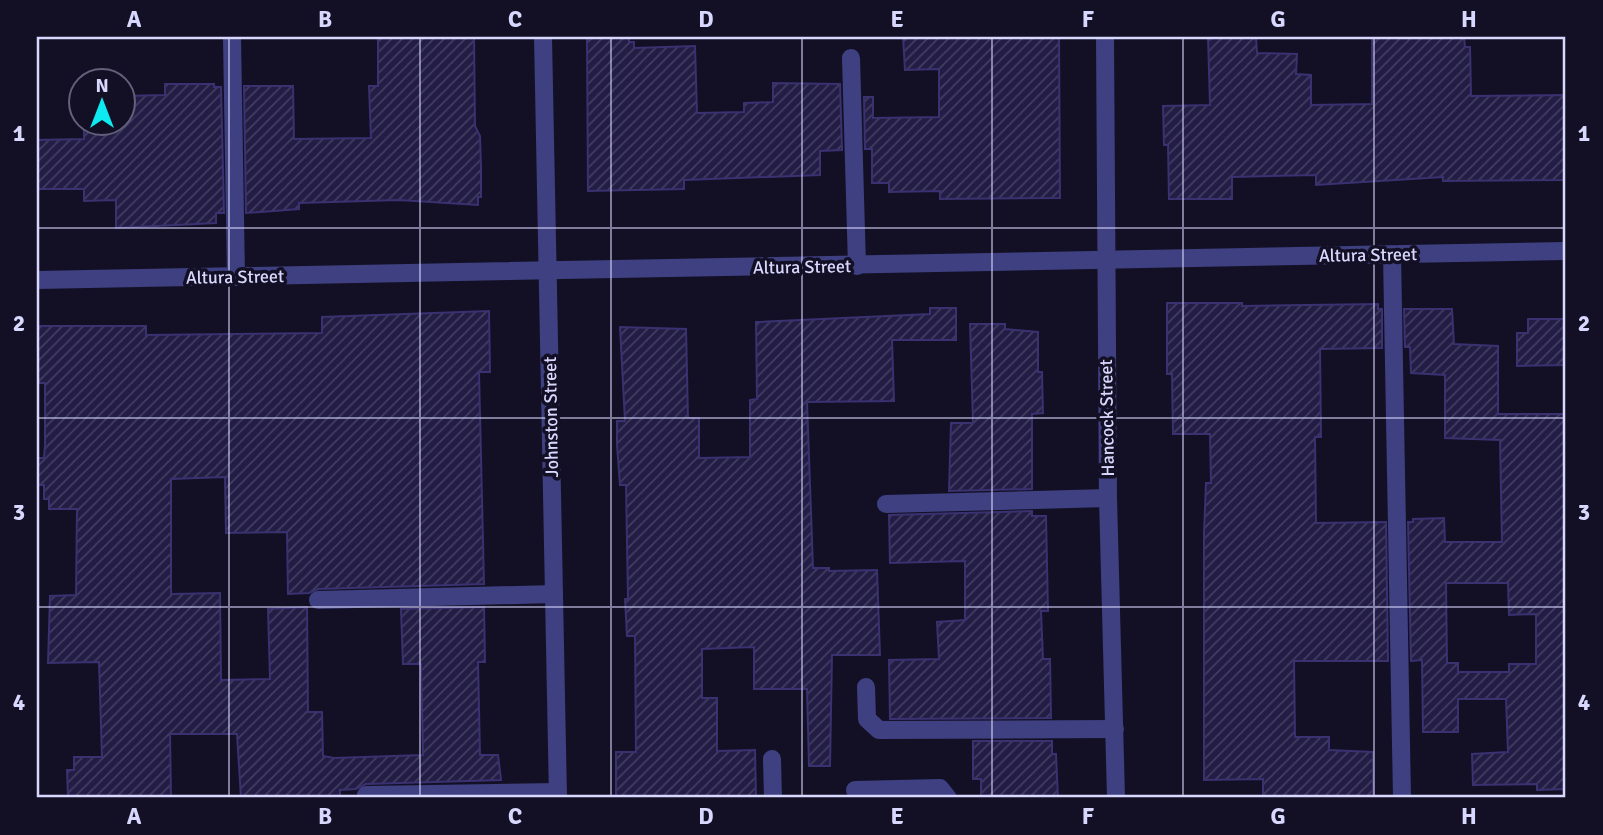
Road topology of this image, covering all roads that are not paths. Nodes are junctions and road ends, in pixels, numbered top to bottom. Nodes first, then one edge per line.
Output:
1 (232, 37) edge
2 (543, 37) edge
3 (1105, 37) edge
4 (851, 58) dead end
5 (1566, 251) edge
6 (1392, 255) junction
7 (1105, 260) junction
8 (857, 266) junction
9 (548, 271) junction
10 (236, 277) junction
11 (37, 281) edge
12 (1108, 498) junction
13 (886, 503) dead end
14 (554, 594) junction
15 (318, 600) dead end
16 (866, 687) dead end
17 (1115, 729) junction
18 (772, 759) dead end
19 (855, 790) dead end
20 (366, 795) dead end
21 (558, 795) edge
22 (773, 798) edge
23 (948, 798) edge
24 (1116, 798) edge
25 (1402, 798) edge

1 - 10 street
2 - 9 street, Johnston Street
3 - 7 street, Hancock Street
4 - 8 street
5 - 6 street, Altura Street
6 - 7 street, Altura Street
6 - 25 street
7 - 8 street, Altura Street
7 - 12 street, Hancock Street
8 - 9 street, Altura Street
9 - 10 street, Altura Street
9 - 14 street, Johnston Street
10 - 11 street, Altura Street
12 - 13 street
12 - 17 street, Hancock Street
14 - 15 street
14 - 21 street, Johnston Street
16 - 17 street
17 - 24 street, Hancock Street
18 - 22 street
19 - 23 street
20 - 21 street

